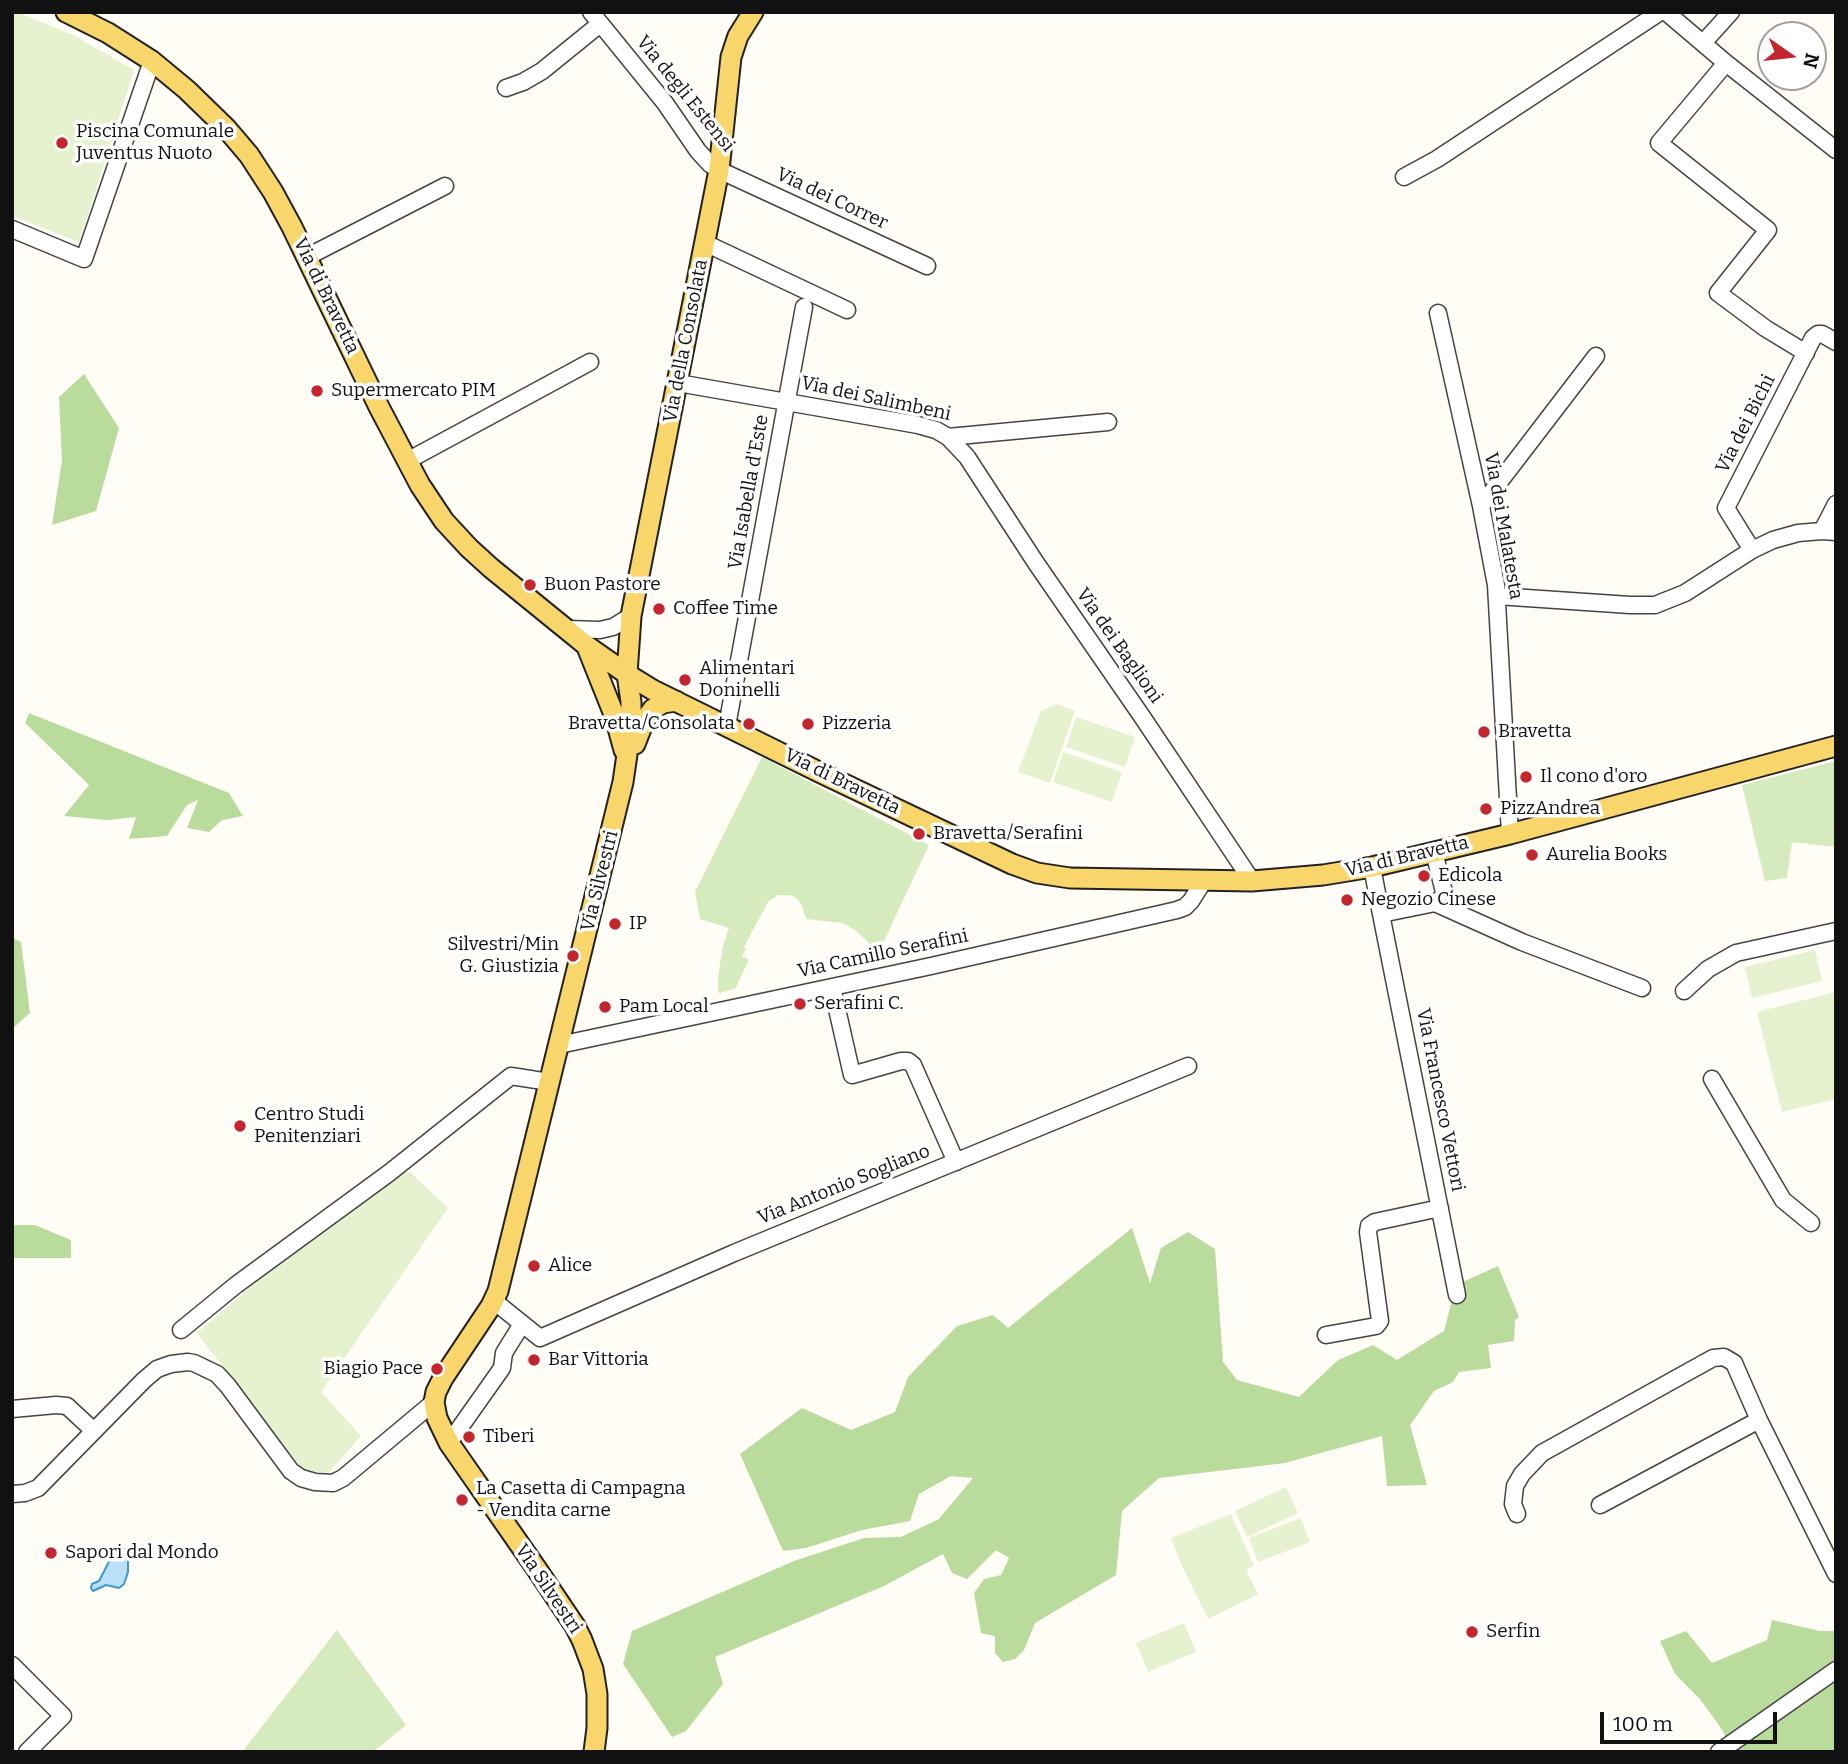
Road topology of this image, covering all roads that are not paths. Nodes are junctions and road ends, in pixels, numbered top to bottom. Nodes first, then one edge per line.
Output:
1 (66, 12) edge
2 (753, 12) edge
3 (1660, 12) edge
4 (1666, 12) edge
5 (1731, 12) edge
6 (596, 18) edge
7 (1703, 43) junction
8 (152, 61) junction
9 (1726, 63) junction
10 (506, 88) dead end
11 (1836, 150) edge
12 (719, 170) junction
13 (1404, 177) dead end
14 (445, 186) dead end
15 (12, 229) edge
16 (705, 243) junction
17 (307, 257) junction
18 (927, 266) dead end
19 (804, 307) dead end
20 (847, 310) dead end
21 (1438, 313) dead end
22 (1836, 342) edge
23 (1806, 353) junction
24 (1596, 356) dead end
25 (590, 362) dead end
26 (678, 383) junction
27 (786, 401) junction
28 (1108, 422) dead end
29 (948, 437) junction
30 (407, 461) junction
31 (1836, 504) edge
32 (1481, 506) junction
33 (1829, 531) edge
34 (1752, 550) junction
35 (1497, 596) junction
36 (631, 616) junction
37 (567, 629) junction
38 (587, 646) junction
39 (627, 674) junction
40 (676, 701) junction
41 (727, 726) junction
42 (1836, 746) edge
43 (627, 764) junction
44 (1510, 834) junction
45 (1434, 852) junction
46 (1372, 867) junction
47 (1252, 881) junction
48 (1203, 882) junction
49 (1435, 903) junction
50 (1381, 914) junction
51 (1836, 931) edge
52 (832, 987) junction
53 (1642, 988) dead end
54 (1684, 991) dead end
55 (559, 1045) junction
56 (1188, 1066) dead end
57 (1712, 1079) dead end
58 (550, 1082) junction
59 (956, 1162) junction
60 (1440, 1208) junction
61 (1811, 1223) dead end
62 (1457, 1295) dead end
63 (494, 1301) junction
64 (522, 1324) junction
65 (181, 1330) dead end
66 (1326, 1335) dead end
67 (434, 1402) junction
68 (12, 1409) edge
69 (1759, 1420) junction
70 (94, 1431) junction
71 (449, 1443) junction
72 (12, 1494) edge
73 (1600, 1504) dead end
74 (1517, 1514) dead end
75 (1836, 1574) edge
76 (12, 1665) edge
77 (1836, 1670) edge
78 (27, 1752) edge
79 (594, 1752) edge
80 (1719, 1752) edge

1 - 8 main road, Via di Bravetta
2 - 12 main road, Via della Consolata
3 - 13 street
4 - 7 street
5 - 7 street
6 - 10 street
6 - 12 street, Via degli Estensi
7 - 9 street
8 - 15 street
8 - 17 main road, Via di Bravetta
9 - 11 street
9 - 23 street
12 - 16 main road, Via della Consolata
12 - 18 street, Via dei Correr
14 - 17 street
16 - 20 street
16 - 26 main road, Via della Consolata
17 - 30 main road, Via di Bravetta
19 - 27 street, Via Isabella d'Este
21 - 32 street, Via dei Malatesta
22 - 23 street, Via dei Bichi
23 - 34 street, Via dei Bichi
24 - 32 street
25 - 30 street
26 - 27 street, Via dei Salimbeni
26 - 36 main road, Via della Consolata
27 - 29 street, Via dei Salimbeni
27 - 41 street, Via Isabella d'Este
28 - 29 street, Via dei Salimbeni
29 - 47 street, Via dei Baglioni
30 - 37 main road, Via di Bravetta
31 - 33 street
32 - 35 street, Via dei Malatesta
33 - 34 street
34 - 35 street
35 - 44 street, Via dei Malatesta
36 - 37 street
36 - 39 main road, Via della Consolata
37 - 38 main road, Via di Bravetta
38 - 39 main road, Via di Bravetta
38 - 43 main road, Via Silvestri
39 - 40 main road, Via di Bravetta
39 - 43 main road, Via Silvestri
40 - 41 main road, Via di Bravetta
40 - 43 main road, Via Silvestri
41 - 48 main road, Via di Bravetta
42 - 44 main road, Via di Bravetta
43 - 55 main road, Via Silvestri
44 - 45 main road, Via di Bravetta
45 - 46 main road, Via di Bravetta
45 - 49 street
46 - 47 main road, Via di Bravetta
46 - 50 street, Via Francesco Vettori
47 - 48 main road, Via di Bravetta
48 - 52 street, Via Camillo Serafini
49 - 50 street
49 - 53 street
50 - 60 street, Via Francesco Vettori
51 - 54 street
52 - 55 street, Via Camillo Serafini
52 - 59 street
55 - 58 main road
56 - 59 street, Via Antonio Sogliano
57 - 61 street
58 - 63 main road
58 - 65 street
59 - 64 street, Via Antonio Sogliano
60 - 62 street, Via Francesco Vettori
60 - 66 street
63 - 64 street
63 - 67 main road
64 - 71 street
67 - 70 street
67 - 71 main road, Via Silvestri
68 - 70 street
69 - 73 street
69 - 74 street
69 - 75 street
70 - 72 street
71 - 79 main road, Via Silvestri
76 - 78 street
77 - 80 street

